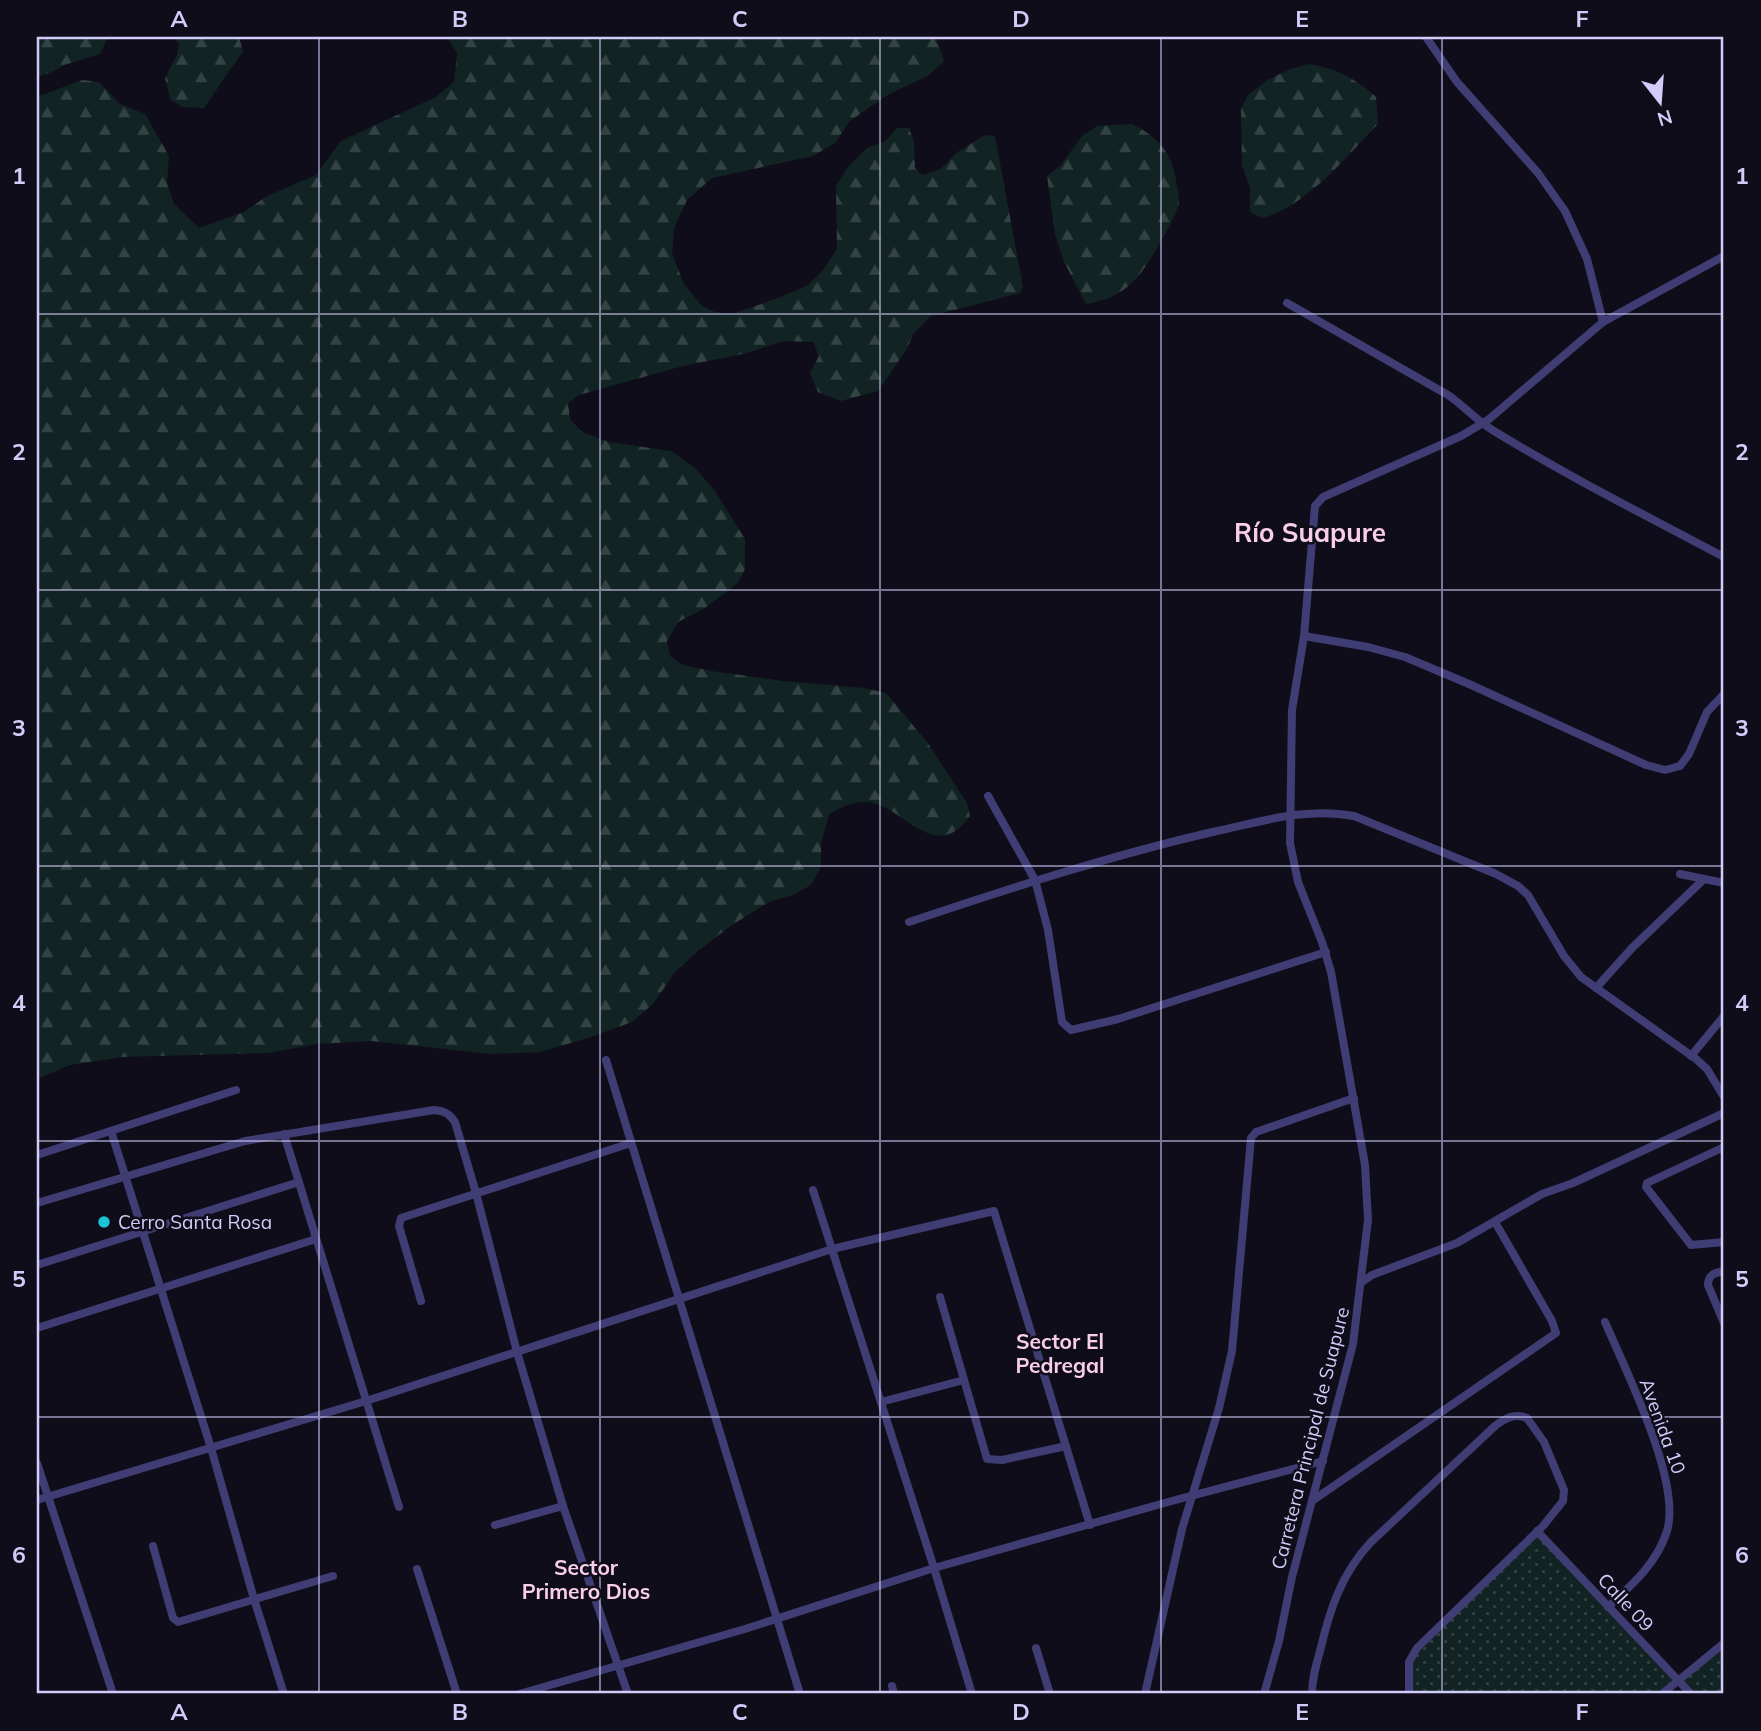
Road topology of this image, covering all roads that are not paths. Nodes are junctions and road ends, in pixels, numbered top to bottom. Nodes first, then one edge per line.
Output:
1 (1426, 37) edge
2 (1724, 256) edge
3 (1287, 303) dead end
4 (1603, 321) junction
5 (1482, 424) junction
6 (1724, 557) edge
7 (1304, 636) junction
8 (1724, 694) edge
9 (988, 796) dead end
10 (1291, 815) junction
11 (1681, 874) dead end
12 (1704, 879) junction
13 (1035, 880) junction
14 (1724, 883) edge
15 (909, 922) dead end
16 (1326, 952) junction
17 (1596, 988) junction
18 (1724, 1016) edge
19 (1691, 1056) junction
20 (606, 1060) dead end
21 (236, 1090) dead end
22 (1724, 1097) edge
23 (1354, 1098) junction
24 (1724, 1113) edge
25 (111, 1131) junction
26 (284, 1134) junction
27 (631, 1143) junction
28 (1724, 1147) edge
29 (37, 1155) edge
30 (125, 1177) junction
31 (299, 1182) junction
32 (813, 1190) dead end
33 (476, 1193) junction
34 (37, 1203) edge
35 (1495, 1222) junction
36 (142, 1232) junction
37 (316, 1239) junction
38 (1724, 1242) edge
39 (832, 1249) junction
40 (37, 1265) edge
41 (1724, 1271) edge
42 (1362, 1282) junction
43 (160, 1288) junction
44 (940, 1297) dead end
45 (679, 1299) junction
46 (421, 1301) dead end
47 (1605, 1322) dead end
48 (1724, 1323) edge
49 (37, 1328) edge
50 (517, 1352) junction
51 (964, 1380) junction
52 (366, 1401) junction
53 (881, 1402) junction
54 (1066, 1446) junction
55 (211, 1448) junction
56 (1323, 1461) junction
57 (37, 1463) edge
58 (1192, 1495) junction
59 (47, 1497) junction
60 (37, 1500) edge
61 (1312, 1502) junction
62 (563, 1506) junction
63 (399, 1507) dead end
64 (495, 1525) dead end
65 (1090, 1525) junction
66 (1537, 1531) junction
67 (153, 1546) dead end
68 (934, 1568) junction
69 (417, 1569) dead end
70 (334, 1576) dead end
71 (254, 1598) junction
72 (1608, 1606) junction
73 (776, 1617) junction
74 (1724, 1643) edge
75 (1036, 1648) dead end
76 (620, 1667) junction
77 (1679, 1682) junction
78 (113, 1694) edge
79 (284, 1694) edge
80 (457, 1694) edge
81 (519, 1694) edge
82 (628, 1694) edge
83 (800, 1694) edge
84 (972, 1694) edge
85 (1050, 1694) edge
86 (1145, 1694) edge
87 (1264, 1694) edge
88 (1312, 1694) edge
89 (1409, 1694) edge
90 (1662, 1694) edge
91 (1691, 1694) edge

1 - 4 street
2 - 4 street, Carretera Principal de Suapure
3 - 5 street
4 - 5 street, Carretera Principal de Suapure
5 - 6 street
5 - 7 street, Carretera Principal de Suapure
7 - 8 street
7 - 10 street, Carretera Principal de Suapure
9 - 13 street
10 - 13 street
10 - 16 street, Carretera Principal de Suapure
10 - 17 street
11 - 12 street
12 - 14 street
12 - 17 street
13 - 15 street
13 - 16 street
16 - 23 street, Carretera Principal de Suapure
17 - 19 street
18 - 19 street
19 - 22 street
20 - 27 street
21 - 25 street
23 - 42 street, Carretera Principal de Suapure
23 - 58 street
24 - 35 street
25 - 29 street
25 - 30 street
26 - 30 street
26 - 31 street
26 - 33 street
27 - 33 street
27 - 45 street
28 - 38 street
30 - 34 street
30 - 36 street
31 - 36 street
31 - 37 street
32 - 39 street
33 - 46 street
33 - 50 street
35 - 42 street
35 - 61 street
36 - 40 street
36 - 43 street
37 - 43 street
37 - 52 street
39 - 45 street
39 - 53 street
39 - 54 street
41 - 48 street
42 - 56 street, Carretera Principal de Suapure
43 - 49 street
43 - 55 street
44 - 51 street
45 - 50 street
45 - 73 street
47 - 72 street, Avenida 10
50 - 52 street
50 - 62 street
51 - 53 street
51 - 54 street
52 - 55 street
52 - 63 street
53 - 68 street
54 - 65 street
55 - 59 street
55 - 71 street
56 - 58 street
56 - 61 street, Carretera Principal de Suapure
57 - 59 street
58 - 65 street
58 - 86 street
59 - 60 street
59 - 78 street
61 - 87 street, Carretera Principal de Suapure
62 - 64 street
62 - 76 street
65 - 68 street
66 - 72 street, Calle 09
66 - 88 street
66 - 89 street
67 - 71 street
68 - 73 street
68 - 84 street
69 - 80 street
70 - 71 street
71 - 79 street
72 - 77 street, Calle 09
73 - 76 street
73 - 83 street
74 - 77 street
75 - 85 street
76 - 81 street
76 - 82 street
77 - 90 street
77 - 91 street, Calle 09

